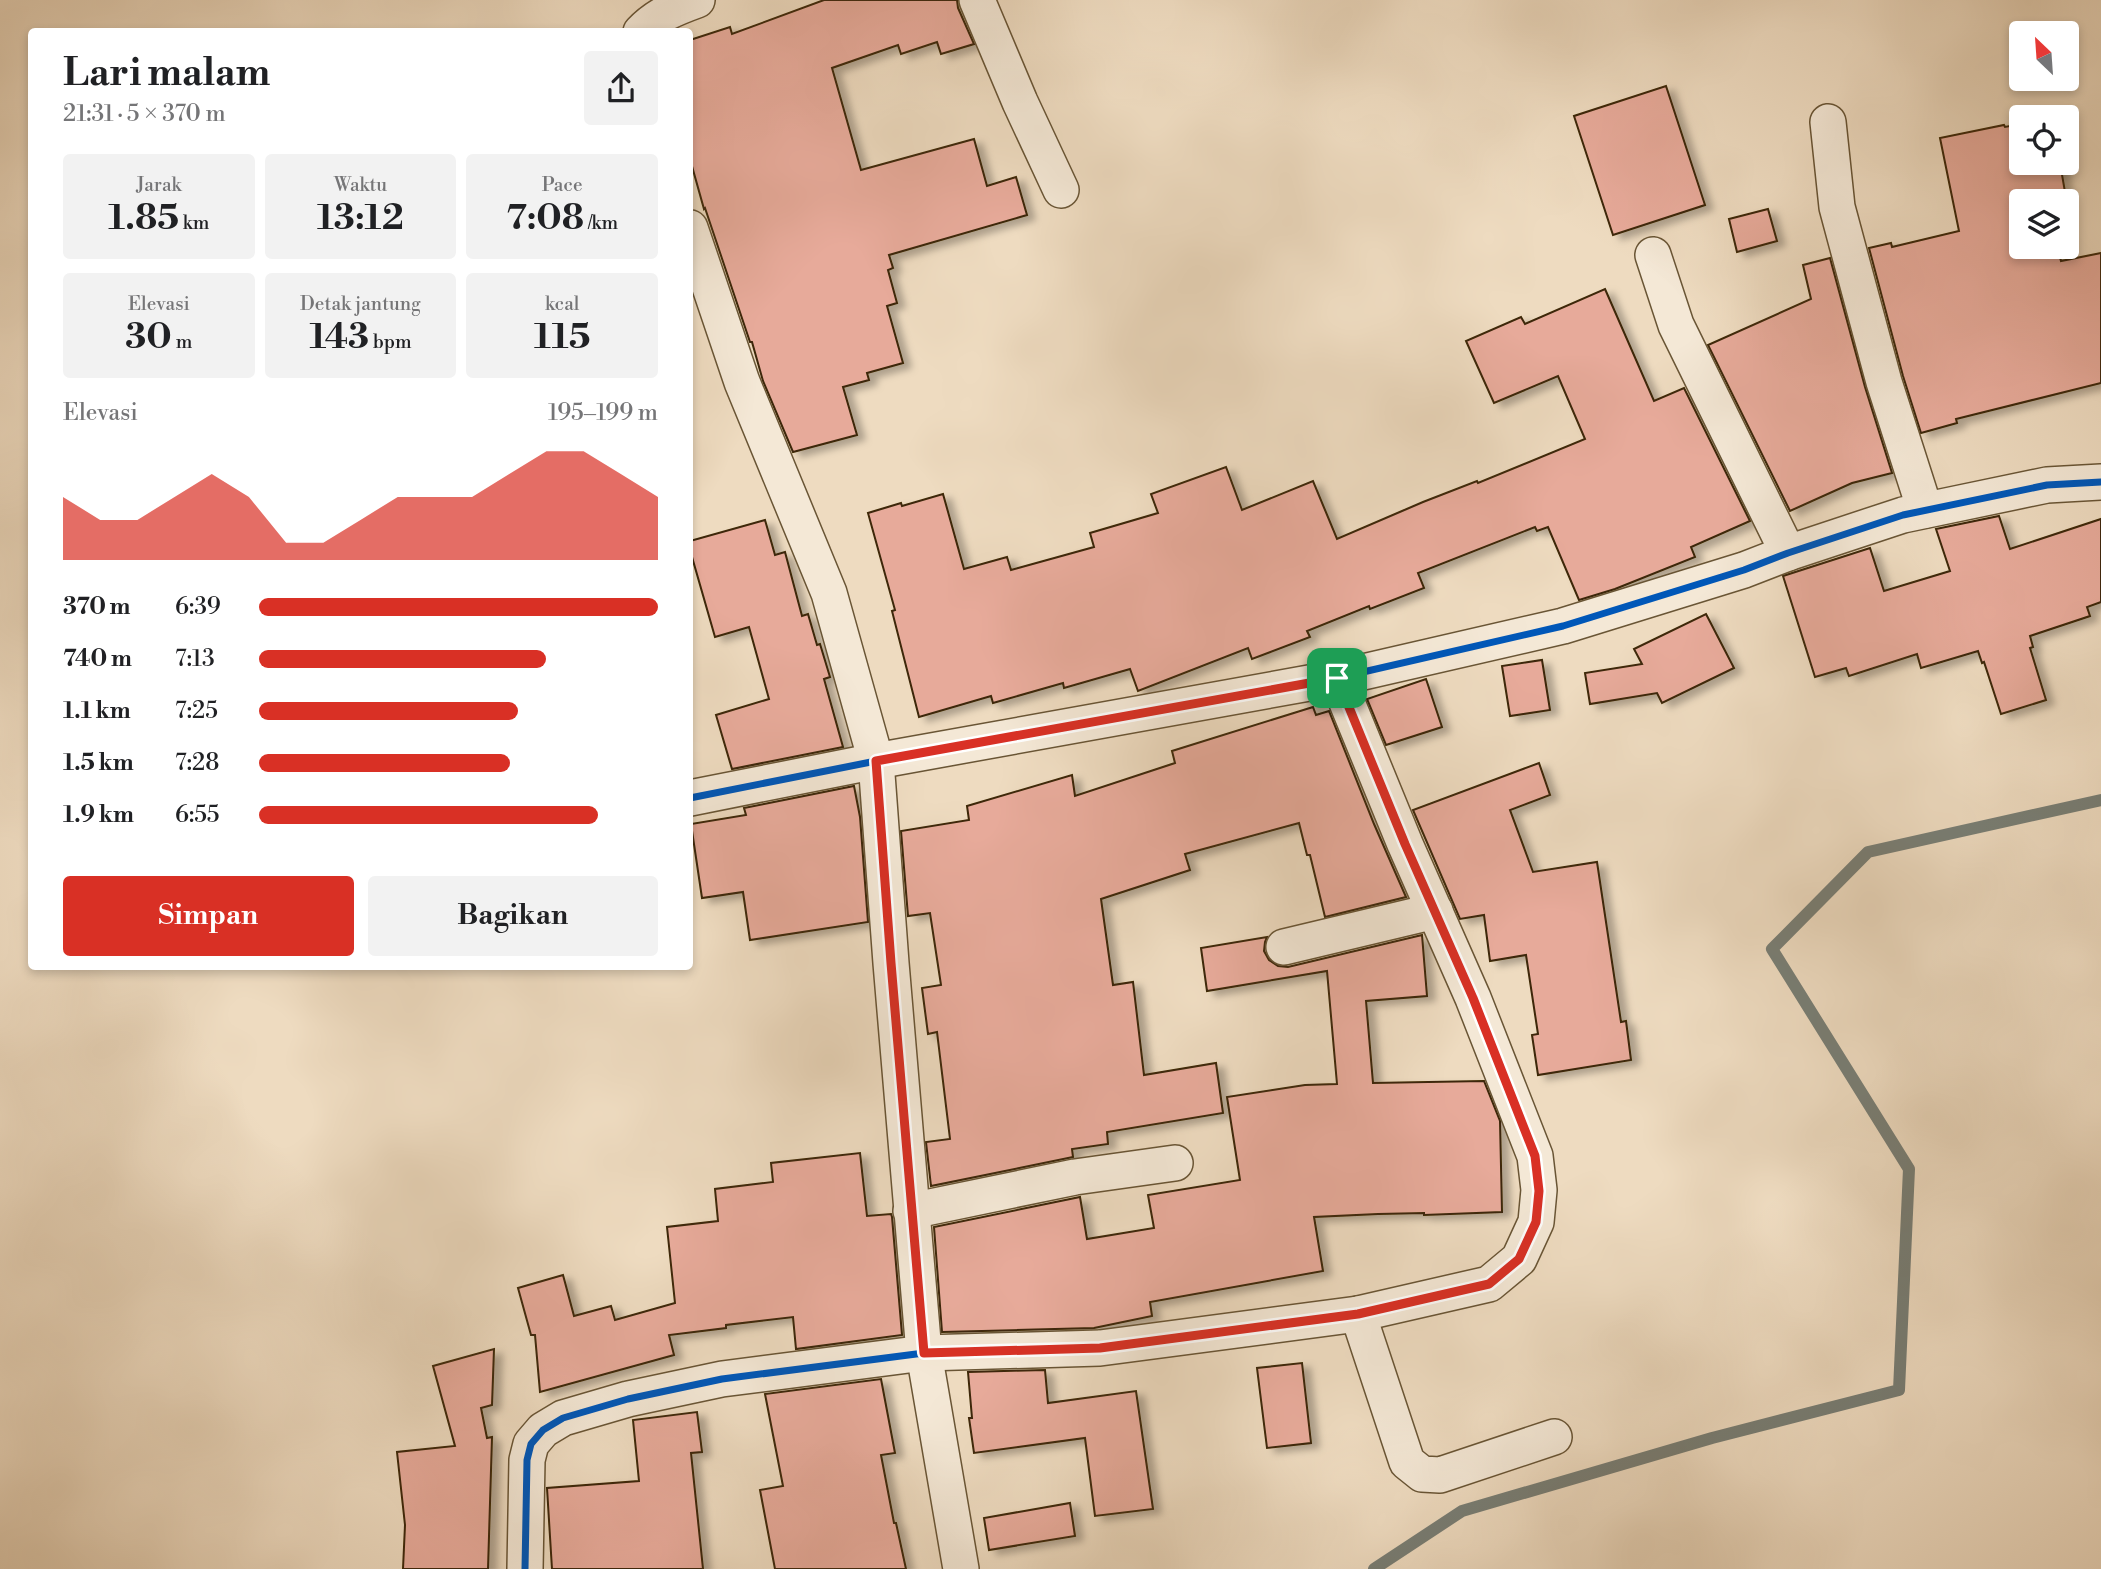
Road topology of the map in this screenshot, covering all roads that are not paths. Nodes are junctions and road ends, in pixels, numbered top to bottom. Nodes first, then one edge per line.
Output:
1 (697, 0) edge
2 (977, 0) edge
3 (645, 28) edge
4 (1828, 122) dead end
5 (1061, 190) dead end
6 (693, 237) edge
7 (1653, 255) dead end
8 (2101, 482) edge
9 (1925, 510) junction
10 (1788, 553) junction
11 (1337, 678) junction
12 (876, 761) junction
13 (693, 796) edge
14 (1435, 911) junction
15 (1284, 947) dead end
16 (1175, 1163) dead end
17 (911, 1211) junction
18 (1358, 1314) junction
19 (924, 1353) junction
20 (1554, 1437) dead end
21 (525, 1569) edge
22 (961, 1569) edge

1 - 3 street
2 - 5 street
4 - 9 street
6 - 12 street
7 - 10 street
8 - 9 street
9 - 10 street
10 - 11 street
11 - 12 street
11 - 14 street
12 - 13 street
12 - 17 street
14 - 15 street
14 - 18 street
16 - 17 street
17 - 19 street
18 - 19 street
18 - 20 street
19 - 21 street
19 - 22 street

